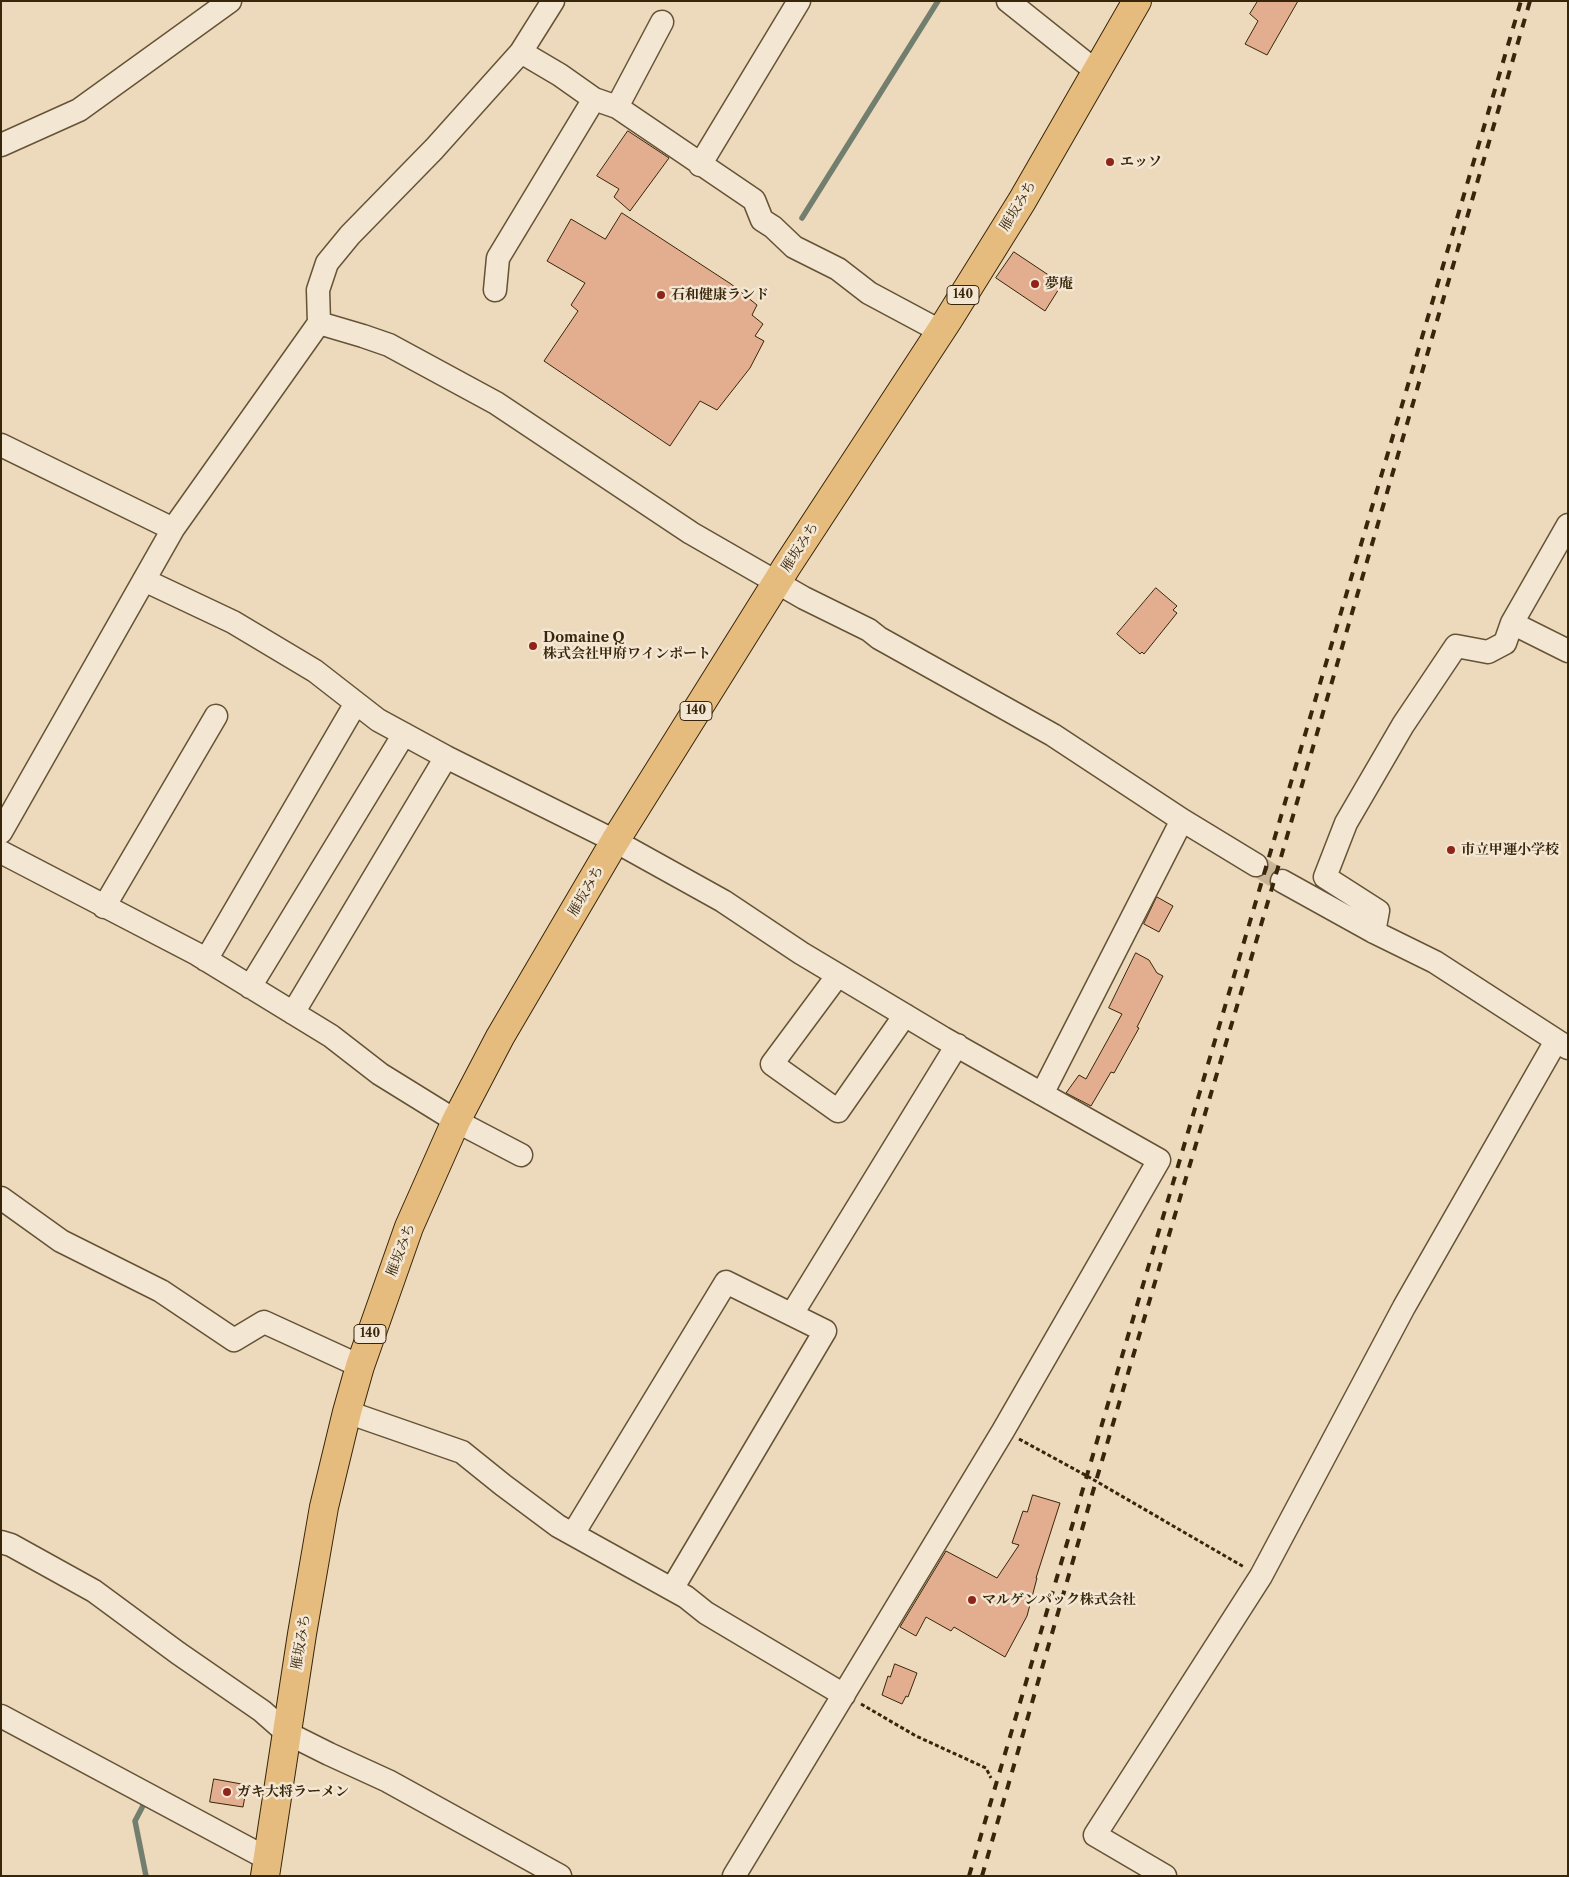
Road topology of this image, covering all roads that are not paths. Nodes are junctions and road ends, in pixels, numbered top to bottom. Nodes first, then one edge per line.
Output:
1 (230, 1) edge
2 (553, 1) edge
3 (799, 1) edge
4 (1008, 1) edge
5 (1137, 1) edge
6 (662, 22) dead end
7 (520, 52) junction
8 (1097, 72) junction
9 (594, 99) junction
10 (617, 108) junction
11 (1, 145) edge
12 (700, 165) junction
13 (495, 290) dead end
14 (319, 323) junction
15 (940, 331) junction
16 (1, 445) edge
17 (1568, 525) edge
18 (173, 529) junction
19 (144, 580) junction
20 (778, 582) junction
21 (1512, 623) junction
22 (1568, 651) edge
23 (356, 704) junction
24 (216, 716) dead end
25 (404, 734) junction
26 (446, 757) junction
27 (1182, 820) junction
28 (1, 832) edge
29 (615, 841) junction
30 (1, 852) edge
31 (1256, 864) tunnel mouth
32 (1282, 881) tunnel mouth
33 (104, 907) junction
34 (1374, 932) junction
35 (206, 960) junction
36 (838, 975) junction
37 (250, 987) junction
38 (293, 1013) junction
39 (905, 1015) junction
40 (1562, 1045) edge
41 (957, 1046) junction
42 (1042, 1094) junction
43 (456, 1121) junction
44 (521, 1155) dead end
45 (1, 1198) edge
46 (792, 1314) junction
47 (360, 1366) junction
48 (347, 1412) junction
49 (573, 1534) junction
50 (1, 1542) edge
51 (672, 1589) junction
52 (844, 1695) junction
53 (1, 1716) edge
54 (287, 1733) junction
55 (266, 1868) edge
56 (560, 1876) edge
57 (734, 1876) edge
58 (1165, 1876) edge

1 - 11 street
2 - 7 street
3 - 12 street
4 - 8 street
5 - 8 highway, 雁坂みち / 140
6 - 10 street
7 - 9 street
7 - 14 street
8 - 15 highway, 雁坂みち / 140
9 - 10 street
9 - 13 street
10 - 12 street
12 - 15 street
14 - 18 street
14 - 20 street
15 - 20 highway, 雁坂みち / 140
16 - 18 street
17 - 21 street
18 - 19 street
19 - 23 street
19 - 28 street
20 - 27 street
20 - 29 highway, 雁坂みち / 140
21 - 22 street
21 - 34 street
23 - 25 street
23 - 35 street
24 - 33 street
25 - 26 street
25 - 37 street
26 - 29 street
26 - 38 street
27 - 31 street
27 - 42 street
29 - 36 street
29 - 43 highway, 雁坂みち / 140
30 - 33 street
32 - 34 street
33 - 35 street
34 - 40 street
35 - 37 street
36 - 39 street
36 - 39 street
37 - 38 street
38 - 43 street
39 - 41 street
40 - 58 street
41 - 42 street
41 - 46 street
42 - 52 street
43 - 44 street
43 - 47 highway, 雁坂みち / 140
45 - 47 street
46 - 49 street
46 - 51 street
47 - 48 highway, 雁坂みち / 140
48 - 49 street
48 - 54 highway, 雁坂みち / 140
49 - 51 street
50 - 54 street
51 - 52 street
52 - 57 street
53 - 55 street
54 - 55 highway, 雁坂みち / 140
54 - 56 street

